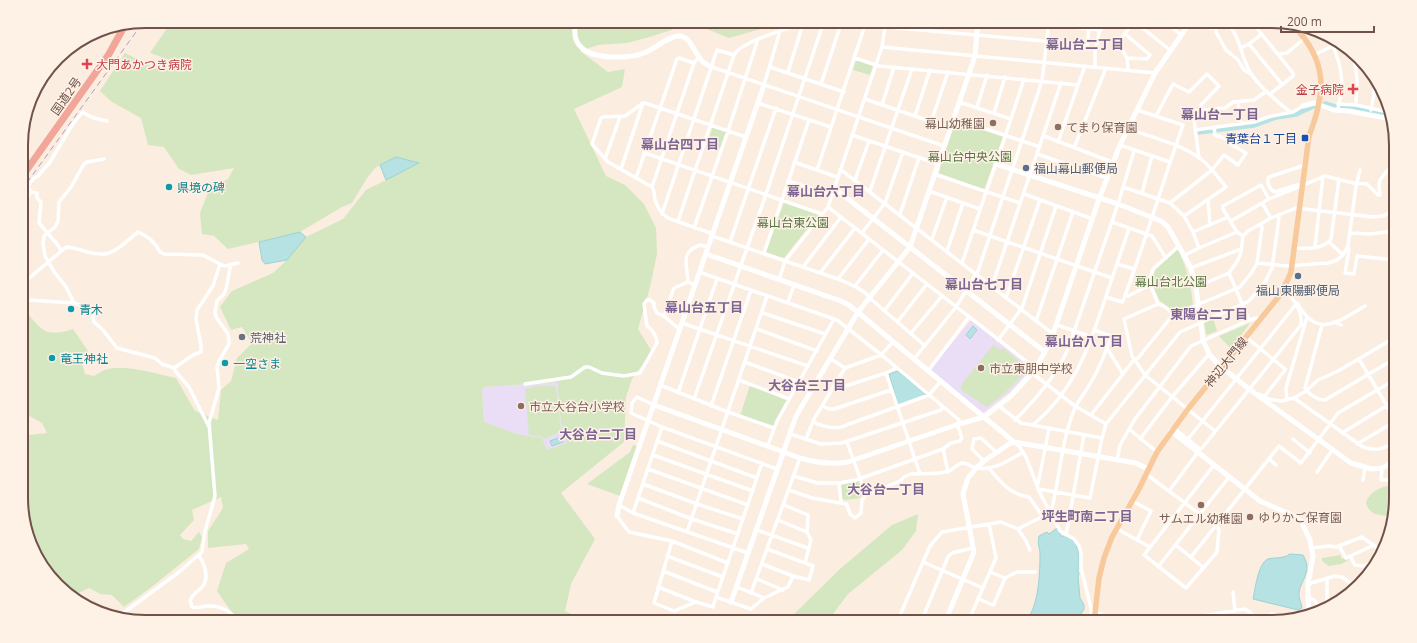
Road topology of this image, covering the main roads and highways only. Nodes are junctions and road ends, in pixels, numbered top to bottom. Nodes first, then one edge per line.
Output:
1 (122, 30) edge
2 (118, 31) edge
3 (1299, 31) edge
4 (28, 161) edge
5 (28, 168) edge
6 (1095, 615) edge

1 - 5 highway, 国道2号
2 - 4 highway, 国道2号
3 - 6 main road, 神辺大門線

